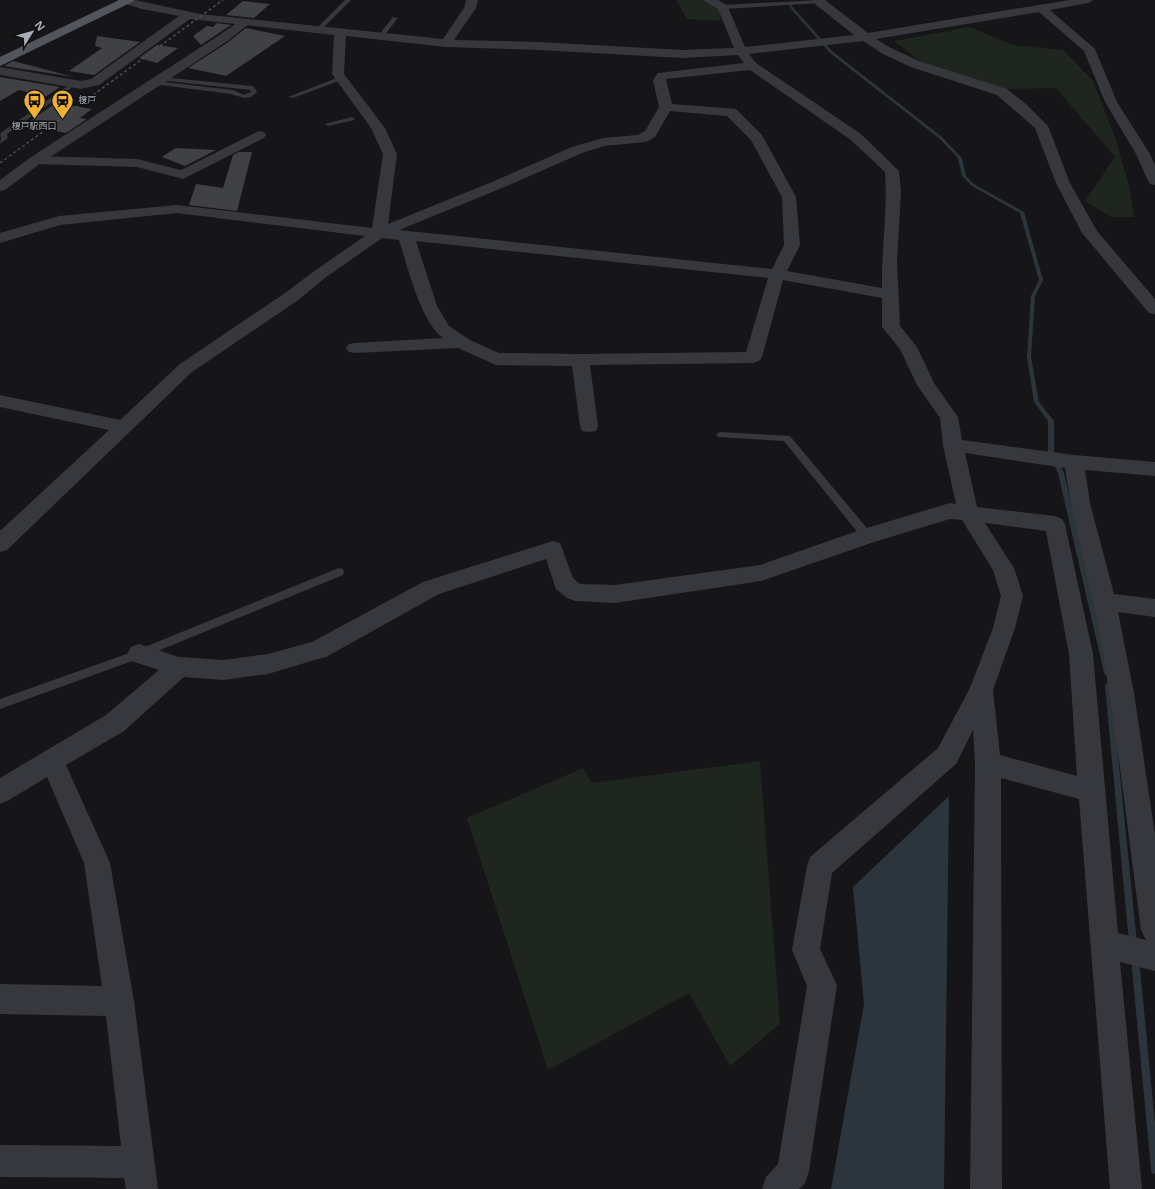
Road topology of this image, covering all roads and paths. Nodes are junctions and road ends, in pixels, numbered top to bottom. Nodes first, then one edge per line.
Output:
1 (127, 0) edge
2 (348, 0) edge
3 (472, 0) edge
4 (709, 0) edge
5 (1088, 0) edge
6 (819, 1) edge
7 (723, 7) junction
8 (1042, 9) junction
9 (188, 14) junction
10 (396, 18) dead end
11 (246, 22) junction
12 (318, 30) junction
13 (340, 32) junction
14 (381, 36) junction
15 (865, 37) junction
16 (446, 43) junction
17 (741, 51) junction
18 (2, 59) edge
19 (752, 66) junction
20 (0, 71) edge
21 (342, 78) junction
22 (158, 81) junction
23 (70, 84) junction
24 (291, 97) dead end
25 (666, 107) junction
26 (352, 119) dead end
27 (6, 122) dead end
28 (328, 124) dead end
29 (259, 135) dead end
30 (0, 142) edge
31 (1149, 154) edge
32 (36, 160) junction
33 (1155, 180) edge
34 (0, 186) edge
35 (379, 233) junction
36 (406, 236) junction
37 (0, 238) edge
38 (777, 274) junction
39 (891, 294) junction
40 (1155, 309) edge
41 (461, 342) junction
42 (355, 348) dead end
43 (580, 360) junction
44 (0, 401) edge
45 (589, 426) dead end
46 (125, 427) junction
47 (721, 435) dead end
48 (953, 444) junction
49 (1074, 462) junction
50 (1155, 470) edge
51 (968, 513) junction
52 (867, 536) junction
53 (0, 544) edge
54 (339, 572) dead end
55 (1105, 602) junction
56 (1155, 608) edge
57 (139, 654) junction
58 (179, 667) junction
59 (980, 690) junction
60 (0, 704) edge
61 (52, 762) junction
62 (988, 763) junction
63 (1091, 791) junction
64 (0, 792) edge
65 (1145, 794) edge
66 (1155, 930) edge
67 (1104, 944) junction
68 (1155, 957) edge
69 (0, 999) edge
70 (119, 1001) junction
71 (0, 1161) edge
72 (140, 1176) edge
73 (778, 1189) edge
74 (986, 1189) edge
75 (1126, 1189) edge

1 - 9 street
1 - 18 main road
2 - 12 lane
3 - 16 street
4 - 7 street
5 - 8 street
6 - 7 lane
6 - 15 street
7 - 17 street
8 - 15 street
8 - 31 street
9 - 11 street
9 - 23 street
10 - 14 lane
11 - 12 street
11 - 22 street
12 - 13 street
13 - 14 street
13 - 21 street
14 - 16 street
15 - 17 street
15 - 40 street
16 - 17 street
17 - 19 street
19 - 25 street
19 - 39 street
20 - 23 street
21 - 24 lane
21 - 35 street
22 - 22 lane
22 - 32 street
23 - 27 lane
23 - 30 lane
25 - 35 street
25 - 38 street
26 - 28 lane
29 - 32 street
31 - 33 street
32 - 34 street
35 - 36 street
35 - 37 street
35 - 46 street
36 - 38 street
36 - 41 street
38 - 39 street
38 - 43 street
39 - 48 street
41 - 42 street
41 - 43 street
43 - 45 street
44 - 46 street
46 - 53 street
47 - 52 lane
48 - 49 street
48 - 51 street
49 - 50 street
49 - 55 street
51 - 52 street
51 - 59 street
51 - 63 street
52 - 58 street
54 - 57 lane
55 - 56 street
55 - 65 street
57 - 58 street
57 - 60 lane
58 - 61 street
59 - 62 street
59 - 73 street
61 - 64 street
61 - 70 street
62 - 63 street
62 - 74 street
63 - 67 street
65 - 66 street
67 - 68 street
67 - 75 street
69 - 70 street
70 - 72 street
71 - 72 street

